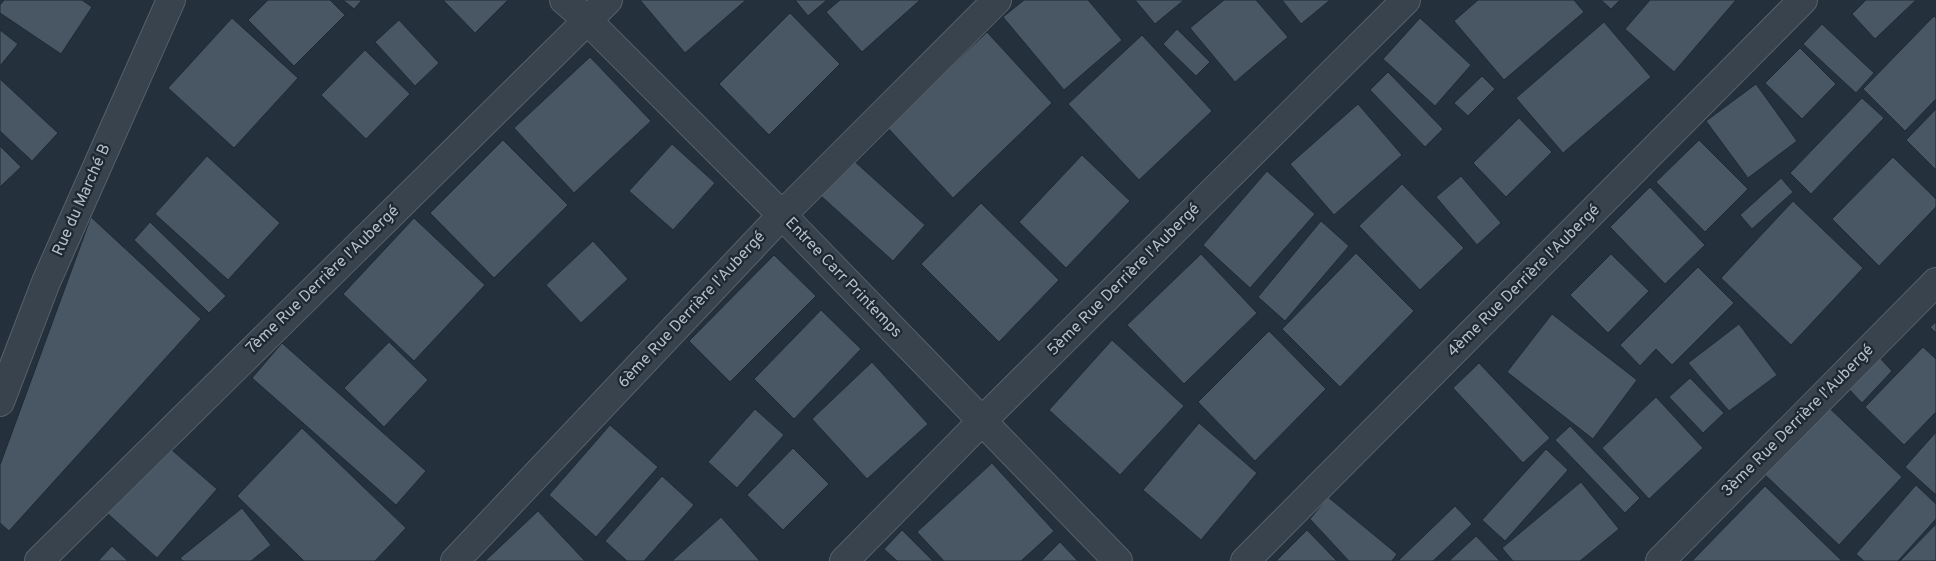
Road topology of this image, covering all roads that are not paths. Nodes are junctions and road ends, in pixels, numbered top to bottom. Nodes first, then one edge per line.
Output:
1 (171, 0) edge
2 (564, 0) edge
3 (608, 0) edge
4 (997, 0) edge
5 (1406, 0) edge
6 (1803, 0) edge
7 (587, 20) junction
8 (782, 215) junction
9 (1936, 282) edge
10 (1, 398) edge
11 (982, 421) junction
12 (39, 561) edge
13 (455, 561) edge
14 (844, 561) edge
15 (1118, 561) edge
16 (1245, 561) edge
17 (1660, 561) edge

1 - 10 street, Rue du Marché B
2 - 7 street, Entree Carr Printemps
3 - 7 street, 7ème Rue Derrière l'Aubergé
4 - 8 street, 6ème Rue Derrière l'Aubergé
5 - 11 street, 5ème Rue Derrière l'Aubergé
6 - 16 street, 4ème Rue Derrière l'Aubergé
7 - 8 street, Entree Carr Printemps
7 - 12 street, 7ème Rue Derrière l'Aubergé
8 - 11 street, Entree Carr Printemps
8 - 13 street, 6ème Rue Derrière l'Aubergé
9 - 17 street, 3ème Rue Derrière l'Aubergé
11 - 14 street, 5ème Rue Derrière l'Aubergé
11 - 15 street, Entree Carr Printemps

